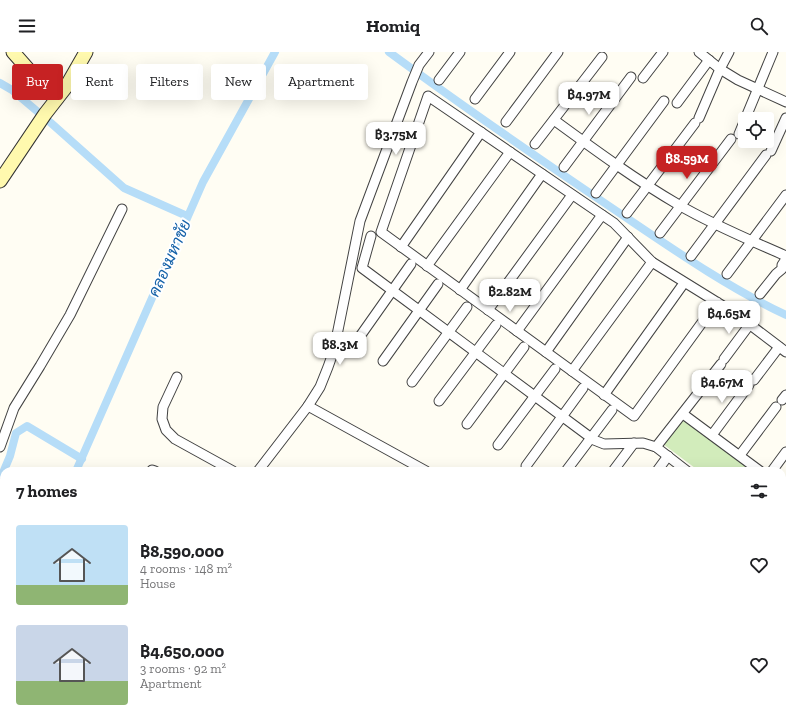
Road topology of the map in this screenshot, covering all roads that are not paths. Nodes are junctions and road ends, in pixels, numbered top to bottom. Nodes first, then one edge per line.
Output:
1 (14, 52) edge
2 (86, 52) edge
3 (429, 52) edge
4 (460, 52) edge
5 (510, 52) edge
6 (558, 52) edge
7 (663, 52) edge
8 (699, 52) edge
9 (729, 52) edge
10 (773, 52) edge
11 (607, 54) edge
12 (709, 60) junction
13 (24, 64) edge
14 (720, 69) junction
15 (630, 77) dead end
16 (643, 78) dead end
17 (439, 80) dead end
18 (757, 89) junction
19 (63, 91) edge
20 (475, 99) dead end
21 (56, 100) edge
22 (664, 101) dead end
23 (786, 102) edge
24 (677, 103) dead end
25 (748, 112) edge
26 (786, 118) edge
27 (554, 120) junction
28 (506, 122) dead end
29 (481, 132) junction
30 (731, 139) dead end
31 (583, 141) junction
32 (536, 144) dead end
33 (510, 152) junction
34 (617, 165) junction
35 (564, 168) dead end
36 (542, 174) junction
37 (0, 181) edge
38 (648, 186) junction
39 (596, 193) dead end
40 (572, 195) junction
41 (786, 195) edge
42 (681, 206) junction
43 (122, 209) dead end
44 (627, 213) dead end
45 (602, 215) junction
46 (716, 224) junction
47 (660, 233) dead end
48 (371, 236) dead end
49 (628, 238) junction
50 (752, 241) junction
51 (401, 247) junction
52 (691, 256) dead end
53 (786, 257) edge
54 (652, 262) junction
55 (411, 264) dead end
56 (427, 266) junction
57 (784, 271) edge
58 (727, 274) dead end
59 (684, 283) junction
60 (438, 284) dead end
61 (460, 290) junction
62 (392, 291) junction
63 (760, 294) dead end
64 (717, 302) junction
65 (467, 307) dead end
66 (419, 310) junction
67 (488, 310) junction
68 (496, 324) dead end
69 (750, 324) junction
70 (516, 331) junction
71 (448, 332) junction
72 (356, 342) dead end
73 (524, 346) dead end
74 (783, 349) edge
75 (475, 352) junction
76 (546, 352) junction
77 (383, 361) dead end
78 (555, 368) dead end
79 (572, 371) junction
80 (504, 373) junction
81 (177, 377) dead end
82 (412, 382) dead end
83 (583, 388) dead end
84 (604, 394) junction
85 (535, 396) junction
86 (439, 401) dead end
87 (308, 406) junction
88 (776, 407) dead end
89 (612, 410) dead end
90 (683, 414) junction
91 (562, 416) junction
92 (467, 424) dead end
93 (712, 435) junction
94 (591, 437) junction
95 (634, 443) junction
96 (498, 445) dead end
97 (0, 447) edge
98 (656, 447) junction
99 (786, 452) edge
100 (740, 455) junction
101 (668, 456) junction
102 (526, 466) dead end
103 (227, 467) edge
104 (261, 467) edge
105 (419, 467) edge
106 (569, 467) edge
107 (616, 467) edge
108 (660, 467) edge
109 (682, 467) edge
110 (755, 467) edge
111 (775, 467) edge
112 (786, 547) edge
113 (786, 558) edge

1 - 13 street
2 - 19 street
3 - 87 street
4 - 17 street
5 - 20 street
6 - 28 street
7 - 16 street
8 - 12 street
9 - 14 street
10 - 18 street
11 - 27 street
12 - 14 street
12 - 24 street
14 - 18 street
14 - 38 street
15 - 31 street
18 - 23 street
18 - 25 street
21 - 37 street
22 - 34 street
26 - 46 street
27 - 31 street
27 - 32 street
29 - 33 street
29 - 51 street
29 - 51 street
30 - 42 street
31 - 34 street
31 - 35 street
33 - 36 street
33 - 56 street
34 - 38 street
34 - 39 street
36 - 40 street
36 - 61 street
38 - 42 street
38 - 44 street
40 - 45 street
40 - 67 street
41 - 50 street
42 - 46 street
42 - 47 street
43 - 97 street
45 - 49 street
45 - 70 street
46 - 50 street
46 - 52 street
48 - 62 street
49 - 54 street
49 - 76 street
50 - 53 street
50 - 58 street
51 - 56 street
53 - 57 street
54 - 59 street
54 - 79 street
55 - 62 street
56 - 61 street
57 - 63 street
59 - 64 street
59 - 84 street
60 - 66 street
61 - 67 street
62 - 66 street
62 - 72 street
64 - 69 street
64 - 84 street
65 - 71 street
66 - 71 street
66 - 77 street
67 - 70 street
68 - 75 street
69 - 74 street
69 - 90 street
70 - 76 street
71 - 75 street
71 - 82 street
73 - 80 street
74 - 93 street
75 - 80 street
75 - 86 street
76 - 79 street
78 - 85 street
79 - 84 street
80 - 85 street
80 - 92 street
81 - 103 street
83 - 91 street
85 - 91 street
85 - 96 street
87 - 104 street
87 - 105 street
88 - 100 street
89 - 94 street
90 - 93 street
90 - 98 street
91 - 94 street
91 - 102 street
93 - 100 street
94 - 95 street
94 - 106 street
95 - 98 street
95 - 107 street
98 - 101 street
99 - 111 street
100 - 110 street
101 - 108 street
101 - 109 street
112 - 113 street

